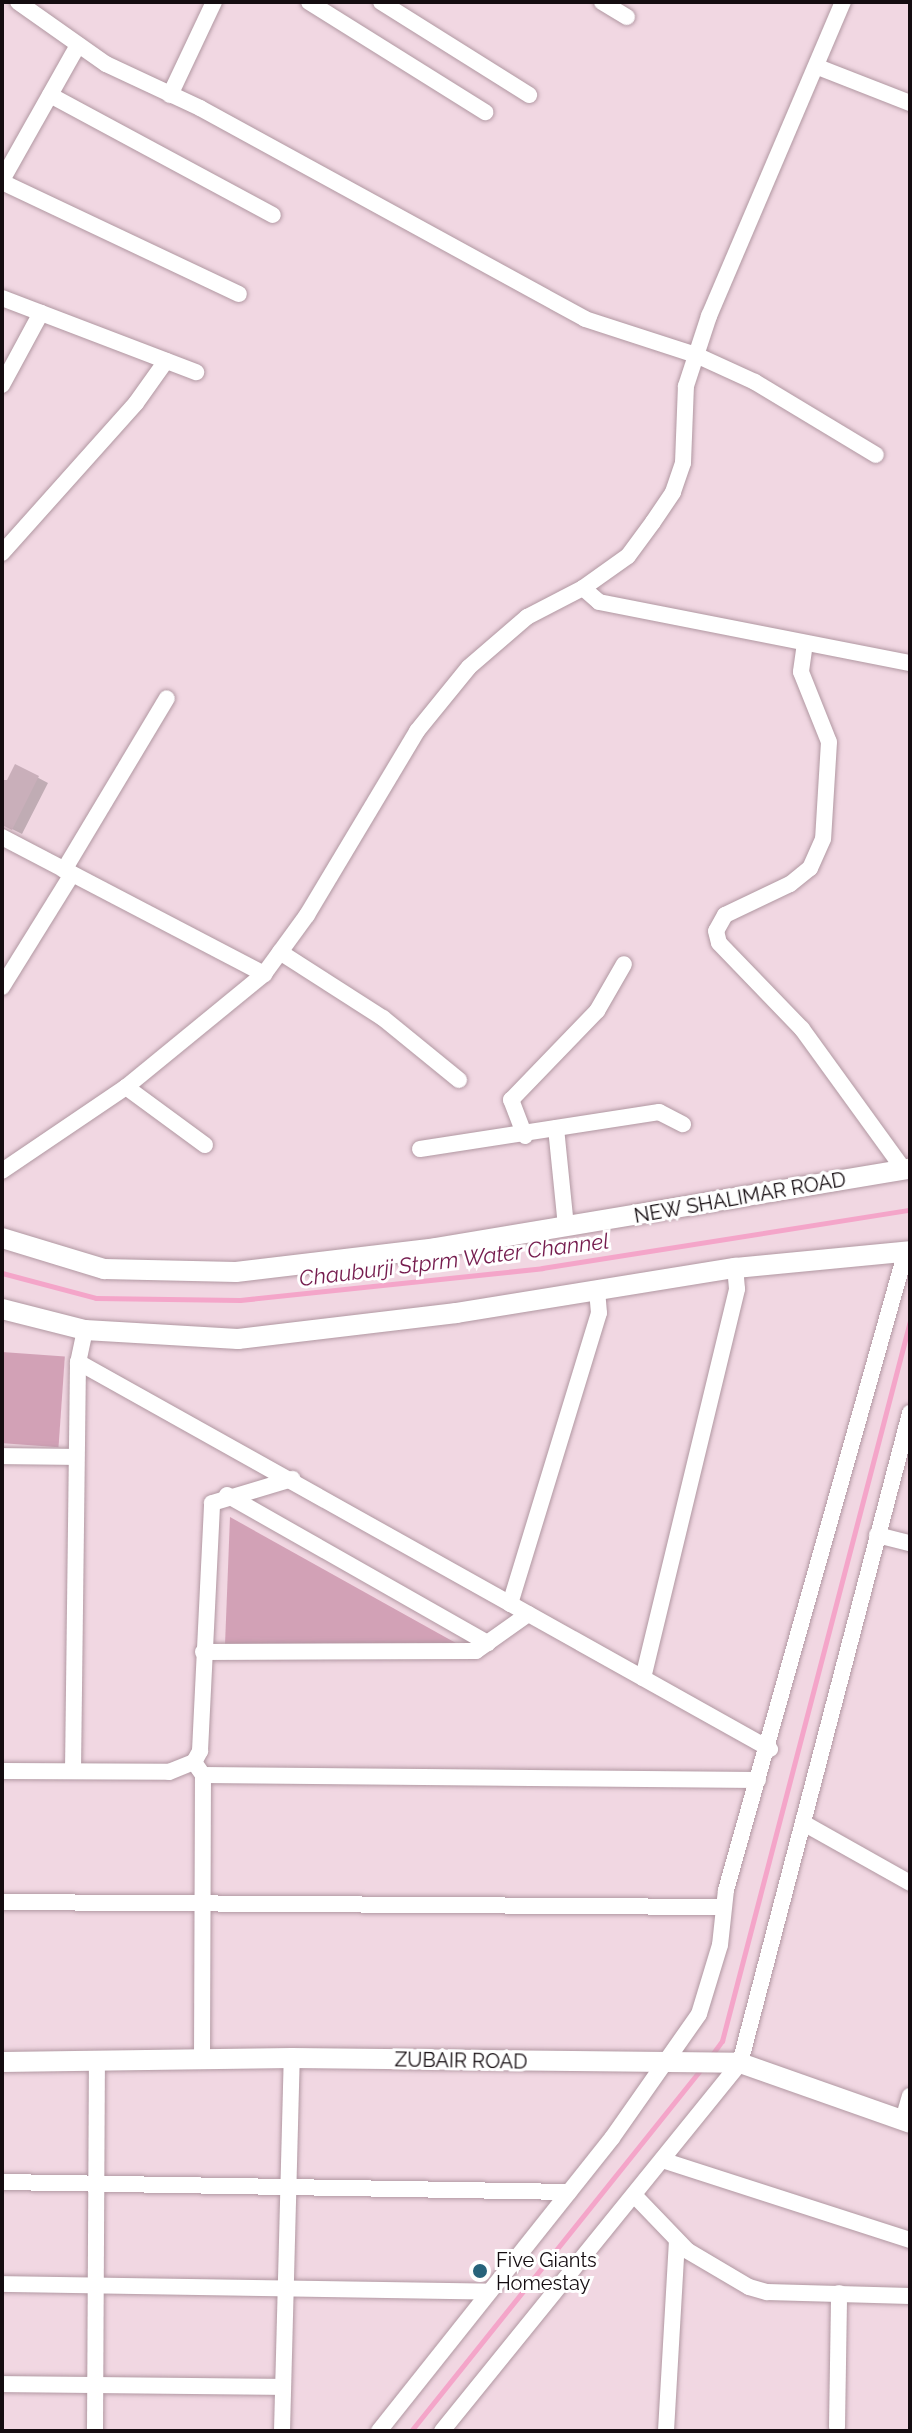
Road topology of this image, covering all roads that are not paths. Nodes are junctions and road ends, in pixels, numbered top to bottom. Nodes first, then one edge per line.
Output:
1 (18, 2) edge
2 (214, 2) edge
3 (309, 2) edge
4 (381, 2) edge
5 (602, 2) edge
6 (843, 2) edge
7 (627, 17) dead end
8 (78, 45) junction
9 (818, 67) junction
10 (50, 95) junction
11 (170, 95) junction
12 (529, 95) dead end
13 (910, 103) edge
14 (485, 112) dead end
15 (2, 181) edge
16 (273, 215) dead end
17 (239, 294) dead end
18 (2, 298) edge
19 (41, 313) junction
20 (696, 355) junction
21 (166, 361) junction
22 (196, 372) dead end
23 (2, 385) edge
24 (876, 455) dead end
25 (2, 553) edge
26 (583, 588) junction
27 (805, 643) junction
28 (910, 663) edge
29 (167, 698) dead end
30 (2, 837) edge
31 (68, 872) junction
32 (280, 952) junction
33 (624, 964) dead end
34 (264, 974) junction
35 (2, 987) edge
36 (459, 1080) dead end
37 (126, 1087) junction
38 (683, 1124) dead end
39 (556, 1128) junction
40 (525, 1136) junction
41 (205, 1145) dead end
42 (420, 1149) dead end
43 (907, 1169) edge
44 (2, 1171) edge
45 (566, 1227) junction
46 (2, 1238) edge
47 (908, 1251) edge
48 (735, 1268) junction
49 (597, 1290) junction
50 (2, 1309) edge
51 (85, 1330) junction
52 (78, 1362) junction
53 (910, 1413) edge
54 (2, 1456) edge
55 (74, 1457) junction
56 (292, 1479) junction
57 (227, 1495) junction
58 (877, 1535) junction
59 (910, 1543) edge
60 (510, 1604) junction
61 (528, 1614) junction
62 (488, 1643) junction
63 (203, 1652) junction
64 (643, 1678) junction
65 (770, 1749) junction
66 (198, 1768) junction
67 (2, 1771) edge
68 (73, 1771) junction
69 (758, 1780) junction
70 (805, 1824) junction
71 (910, 1883) edge
72 (2, 1902) edge
73 (201, 1902) junction
74 (723, 1907) junction
75 (292, 2058) junction
76 (202, 2059) junction
77 (97, 2061) junction
78 (2, 2062) edge
79 (732, 2063) junction
80 (671, 2065) junction
81 (910, 2096) edge
82 (907, 2122) edge
83 (662, 2160) junction
84 (2, 2182) edge
85 (98, 2183) junction
86 (289, 2186) junction
87 (569, 2192) junction
88 (635, 2196) junction
89 (910, 2240) edge
90 (677, 2242) junction
91 (2, 2284) edge
92 (95, 2284) junction
93 (286, 2286) junction
94 (489, 2292) junction
95 (839, 2293) junction
96 (910, 2296) edge
97 (2, 2384) edge
98 (95, 2385) junction
99 (283, 2387) junction
100 (449, 2427) edge
101 (837, 2427) dead end
102 (95, 2431) edge
103 (282, 2431) edge
104 (379, 2431) edge
105 (666, 2431) edge

1 - 8 street
2 - 11 street
3 - 14 street
4 - 12 street
5 - 7 street
6 - 9 street
8 - 10 street
8 - 11 street
9 - 13 street
9 - 20 street
10 - 15 street
10 - 16 street
11 - 20 street
15 - 17 street
18 - 19 street
19 - 21 street
19 - 23 street
20 - 24 street
20 - 26 street
21 - 22 street
21 - 25 street
26 - 27 street
26 - 32 street
27 - 28 street
27 - 43 street
29 - 31 street
30 - 31 street
31 - 34 street
31 - 35 street
32 - 34 street
32 - 36 street
33 - 40 street
34 - 37 street
37 - 41 street
37 - 44 street
38 - 39 street
39 - 40 street
39 - 45 street
40 - 42 street
43 - 45 street, NEW SHALIMAR ROAD
45 - 46 street, NEW SHALIMAR ROAD
47 - 48 street
47 - 65 street
48 - 49 street
48 - 64 street
49 - 51 street
49 - 60 street
50 - 51 street
51 - 52 street
52 - 55 street
52 - 56 street
53 - 58 street
54 - 55 street
55 - 68 street
56 - 57 street
56 - 60 street
57 - 62 street
57 - 63 street
58 - 59 street
58 - 70 street
60 - 61 street
61 - 62 street
61 - 64 street
62 - 63 street
63 - 66 street
64 - 65 street
65 - 69 street
66 - 68 street
66 - 69 street
66 - 73 street
67 - 68 street
69 - 74 street
70 - 71 street
70 - 79 street
72 - 73 street
73 - 74 street
73 - 76 street
74 - 80 street
75 - 76 street, ZUBAIR ROAD
75 - 80 street, ZUBAIR ROAD
75 - 86 street
76 - 77 street, ZUBAIR ROAD
77 - 78 street, ZUBAIR ROAD
77 - 85 street
79 - 80 street, ZUBAIR ROAD
79 - 82 street, ZUBAIR ROAD
79 - 83 street
80 - 87 street
81 - 82 street
83 - 88 street
83 - 89 street
84 - 85 street
85 - 86 street
85 - 92 street
86 - 87 street
86 - 93 street
87 - 94 street
88 - 90 street
88 - 100 street
90 - 95 street
90 - 105 street
91 - 92 street
92 - 93 street
92 - 98 street
93 - 94 street
93 - 99 street
94 - 104 street
95 - 96 street
95 - 101 street
97 - 98 street
98 - 99 street
98 - 102 street
99 - 103 street

